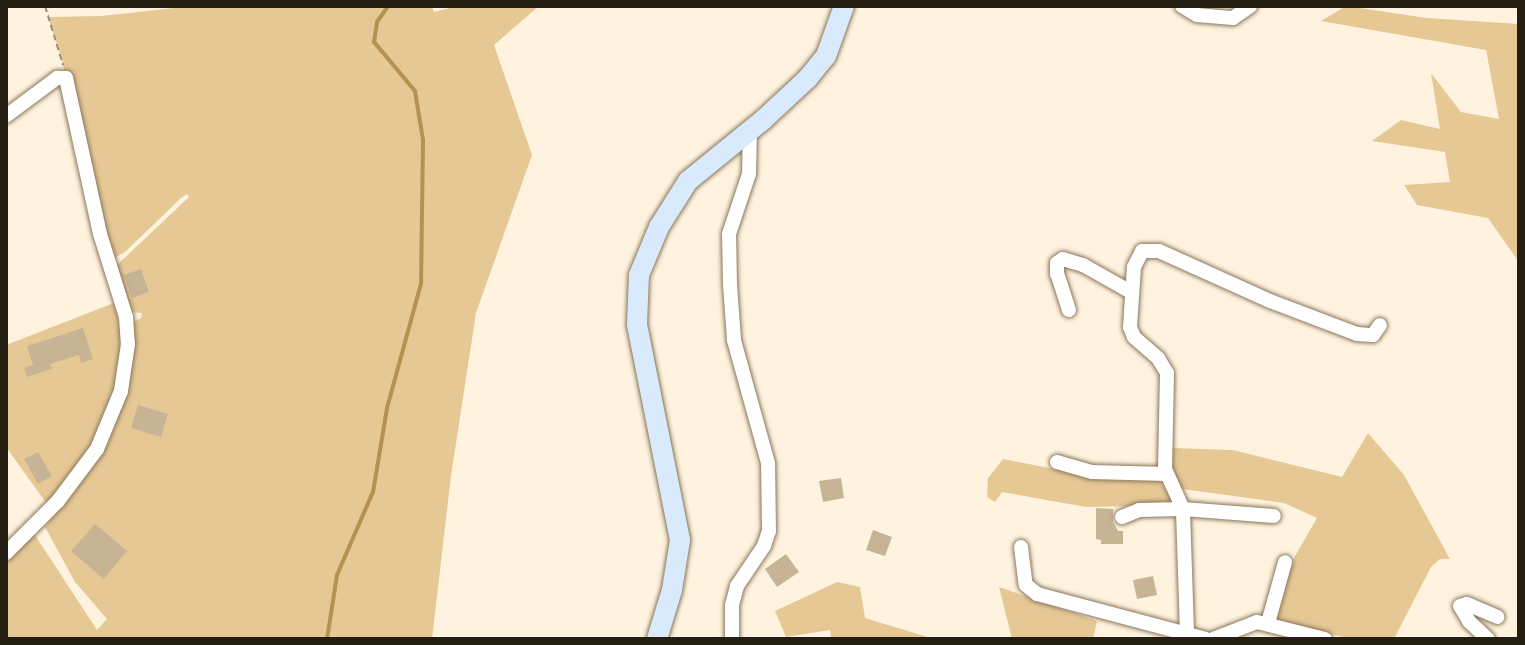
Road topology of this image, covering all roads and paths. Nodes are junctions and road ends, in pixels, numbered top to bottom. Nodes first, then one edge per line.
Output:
1 (45, 6) edge
2 (844, 6) edge
3 (1182, 6) edge
4 (1250, 6) edge
5 (66, 78) junction
6 (6, 116) edge
7 (750, 130) junction
8 (1131, 292) junction
9 (1069, 310) dead end
10 (1380, 325) dead end
11 (1057, 462) dead end
12 (1166, 474) junction
13 (1183, 509) junction
14 (1274, 516) dead end
15 (1122, 517) dead end
16 (1021, 547) dead end
17 (6, 553) edge
18 (1285, 562) dead end
19 (1497, 617) dead end
20 (1268, 623) junction
21 (1187, 632) junction
22 (657, 639) edge
23 (732, 639) edge
24 (1206, 639) edge
25 (1213, 639) edge
26 (1325, 639) edge
27 (1488, 639) edge

1 - 5 path
2 - 7 street
3 - 4 street
5 - 6 street
5 - 17 street
7 - 22 street
7 - 23 street
8 - 9 street
8 - 10 street
8 - 12 street
11 - 12 street
12 - 13 street
13 - 14 street
13 - 15 street
13 - 21 street
16 - 21 street
18 - 20 street
19 - 27 street
20 - 25 street
20 - 26 street
21 - 24 street

